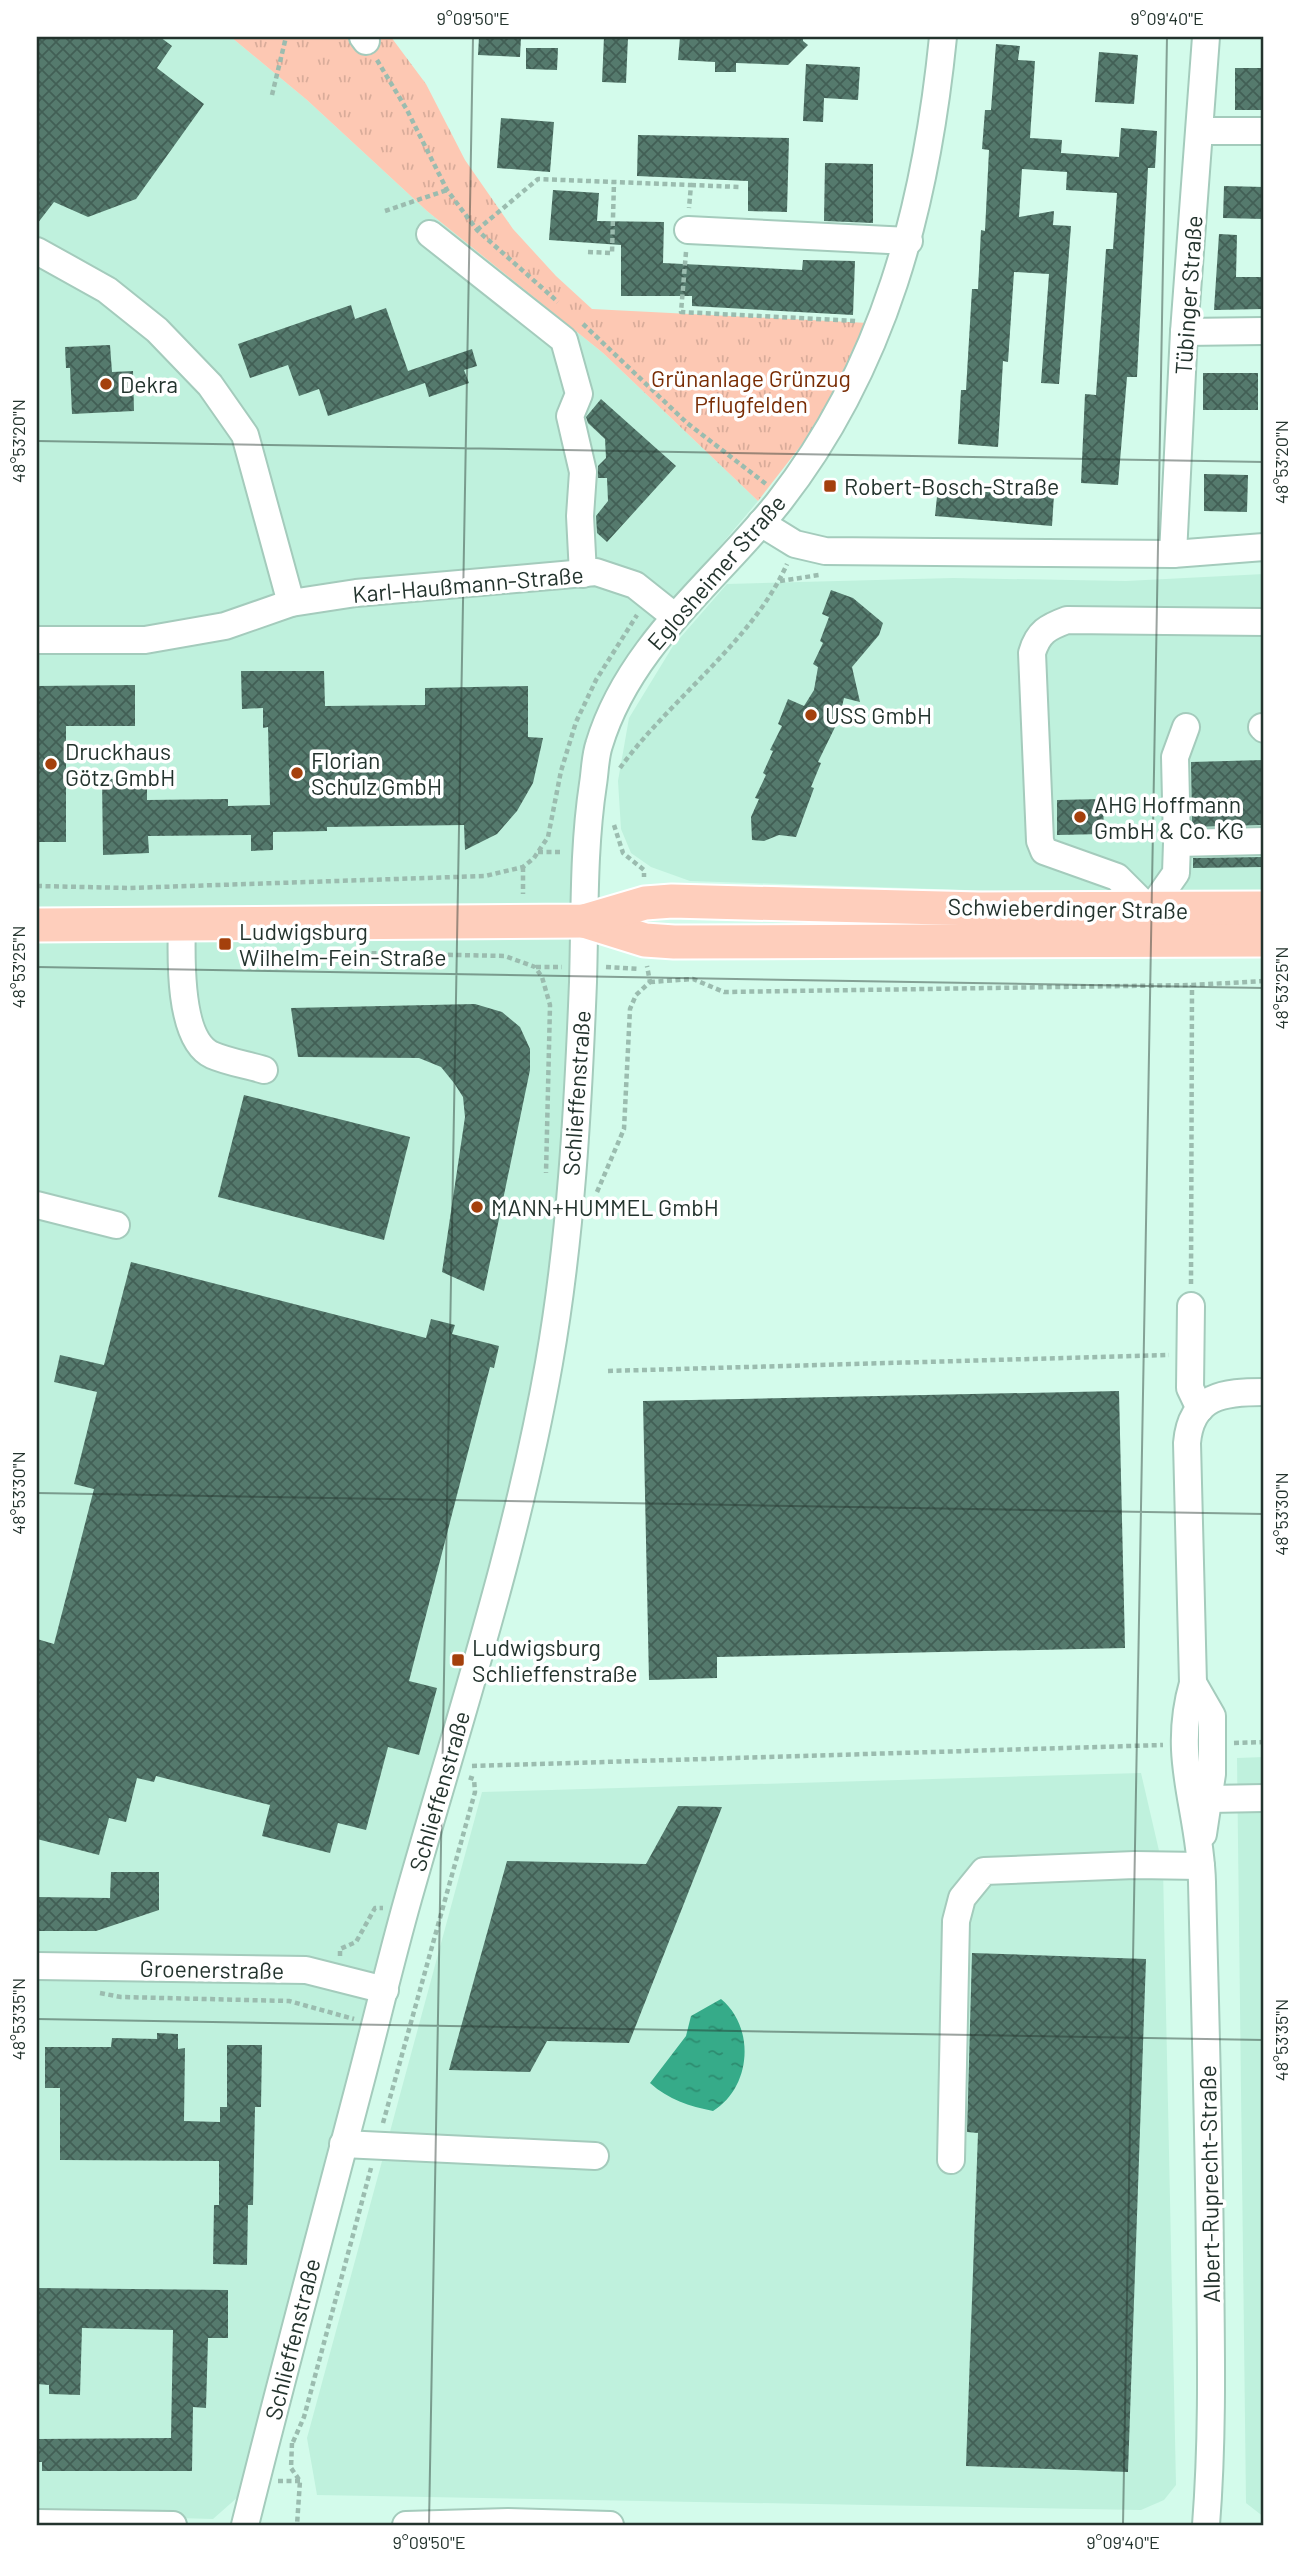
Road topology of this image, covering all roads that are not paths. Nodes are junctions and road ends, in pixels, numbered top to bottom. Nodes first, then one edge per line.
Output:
1 (943, 37) edge
2 (1206, 37) edge
3 (1200, 131) junction
4 (1264, 131) edge
5 (688, 230) dead end
6 (430, 234) dead end
7 (909, 241) junction
8 (37, 251) edge
9 (1264, 331) edge
10 (1184, 332) junction
11 (761, 523) junction
12 (1264, 547) edge
13 (1173, 554) junction
14 (583, 574) junction
15 (291, 603) junction
16 (674, 617) junction
17 (1264, 622) edge
18 (37, 640) edge
19 (1186, 727) dead end
20 (1264, 841) edge
21 (1177, 843) junction
22 (872, 905) junction
23 (1264, 908) edge
24 (1150, 910) junction
25 (584, 921) junction
26 (182, 922) junction
27 (37, 925) edge
28 (1264, 940) edge
29 (873, 942) junction
30 (264, 1070) dead end
31 (37, 1205) edge
32 (116, 1225) dead end
33 (1191, 1306) road end
34 (1264, 1392) edge
35 (1200, 1409) junction
36 (1193, 1683) junction
37 (1264, 1798) edge
38 (1209, 1799) junction
39 (1201, 1854) junction
40 (37, 1966) edge
41 (384, 1990) junction
42 (343, 2144) junction
43 (596, 2156) dead end
44 (951, 2160) dead end
45 (37, 2523) edge
46 (173, 2525) edge
47 (244, 2525) edge
48 (406, 2525) edge
49 (610, 2525) edge
50 (1206, 2525) edge

1 - 7 street, Eglosheimer Straße
2 - 3 street, Tübinger Straße
3 - 4 street
3 - 10 street, Tübinger Straße
5 - 7 street
6 - 14 street
7 - 11 street, Eglosheimer Straße
8 - 15 street
9 - 10 street
10 - 13 street, Tübinger Straße
11 - 13 street
11 - 16 street, Eglosheimer Straße
12 - 13 street
14 - 15 street, Karl-Haußmann-Straße
14 - 16 street, Karl-Haußmann-Straße
15 - 18 street, Karl-Haußmann-Straße
16 - 25 street, Eglosheimer Straße
17 - 24 street
19 - 21 street
20 - 21 street
21 - 24 street
22 - 24 main road, Schwieberdinger Straße
22 - 25 main road, Schwieberdinger Straße
22 - 29 main road
23 - 24 main road, Schwieberdinger Straße
25 - 26 main road, Schwieberdinger Straße
25 - 29 main road, Schwieberdinger Straße
25 - 41 street, Schlieffenstraße
26 - 27 main road, Schwieberdinger Straße
26 - 30 street
28 - 29 main road, Schwieberdinger Straße
31 - 32 street
33 - 35 street
34 - 35 street
35 - 36 street
36 - 38 street
36 - 39 street
37 - 38 street
38 - 39 street
39 - 44 street
39 - 50 street, Albert-Ruprecht-Straße
40 - 41 street, Groenerstraße
41 - 42 street, Schlieffenstraße
42 - 43 street
42 - 47 street, Schlieffenstraße
45 - 46 street
48 - 49 street

